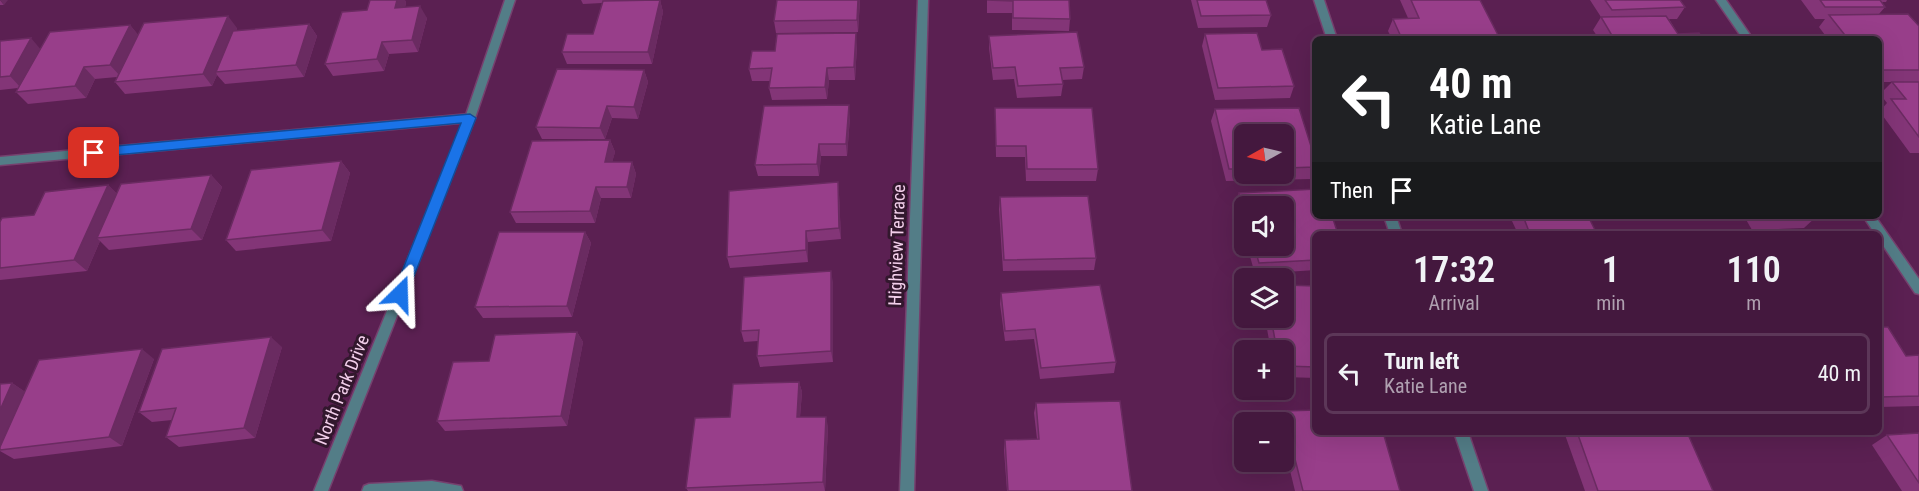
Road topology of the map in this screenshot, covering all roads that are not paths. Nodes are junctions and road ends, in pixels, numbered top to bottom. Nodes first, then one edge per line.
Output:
1 (510, 0) edge
2 (923, 0) edge
3 (1319, 0) edge
4 (1721, 0) edge
5 (1331, 36) edge
6 (1746, 36) edge
7 (470, 118) junction
8 (0, 161) edge
9 (1882, 235) edge
10 (1919, 289) edge
11 (1462, 435) edge
12 (321, 491) edge
13 (369, 491) edge
14 (456, 491) edge
15 (907, 491) edge
16 (1480, 491) edge

1 - 7 street, North Park Drive
2 - 15 street, Highview Terrace
3 - 5 street
4 - 6 street
7 - 8 street
7 - 12 street, North Park Drive
9 - 10 street
11 - 16 street
13 - 14 street

